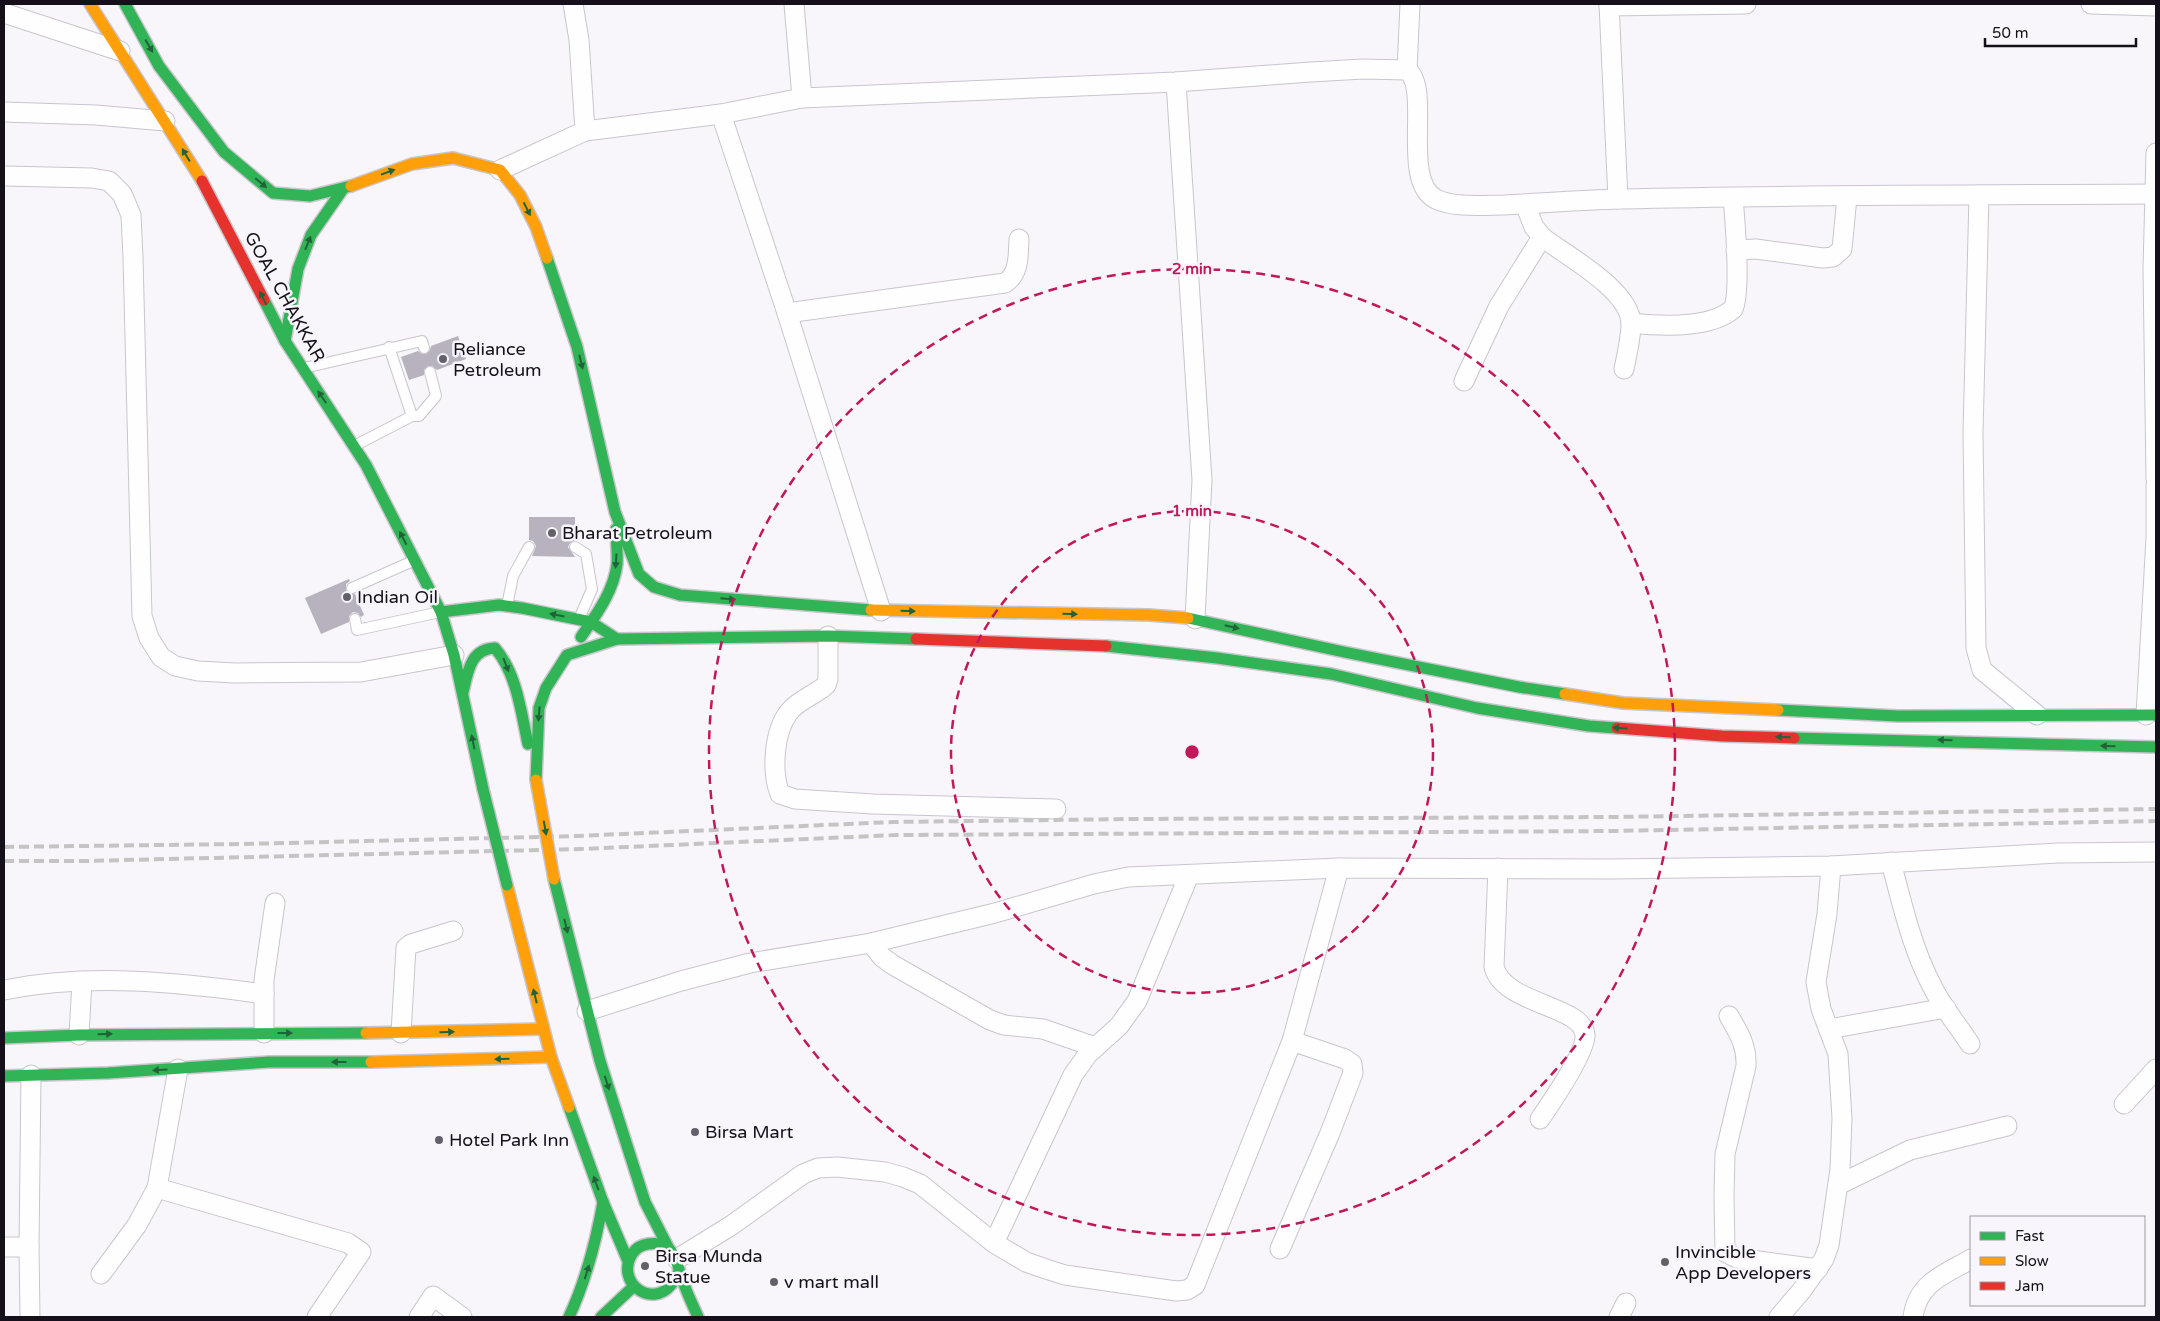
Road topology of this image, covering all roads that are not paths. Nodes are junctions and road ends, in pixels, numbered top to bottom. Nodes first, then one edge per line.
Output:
1 (90, 4) edge
2 (125, 4) edge
3 (573, 4) edge
4 (794, 4) edge
5 (1410, 4) edge
6 (1746, 4) edge
7 (2091, 4) edge
8 (1609, 5) edge
9 (2156, 6) edge
10 (4, 13) edge
11 (120, 51) junction
12 (1407, 70) junction
13 (1176, 82) junction
14 (802, 98) junction
15 (4, 112) edge
16 (721, 114) junction
17 (165, 121) junction
18 (585, 131) junction
19 (2156, 154) edge
20 (500, 170) junction
21 (4, 176) edge
22 (343, 189) junction
23 (2154, 194) junction
24 (1979, 195) junction
25 (1847, 197) junction
26 (1734, 198) junction
27 (1618, 199) junction
28 (1524, 204) junction
29 (1542, 237) junction
30 (1019, 239) dead end
31 (1736, 250) junction
32 (787, 313) junction
33 (1631, 323) junction
34 (285, 341) junction
35 (389, 347) junction
36 (424, 348) dead end
37 (303, 368) junction
38 (1624, 369) dead end
39 (430, 372) dead end
40 (1464, 381) dead end
41 (412, 416) junction
42 (355, 446) junction
43 (2156, 479) edge
44 (2156, 485) edge
45 (615, 512) junction
46 (2156, 538) edge
47 (528, 547) dead end
48 (575, 547) dead end
49 (415, 561) junction
50 (352, 588) dead end
51 (507, 606) junction
52 (881, 611) junction
53 (441, 612) junction
54 (355, 619) dead end
55 (1195, 619) junction
56 (579, 620) junction
57 (591, 622) junction
58 (828, 636) junction
59 (617, 639) junction
60 (454, 655) junction
61 (567, 655) junction
62 (462, 693) junction
63 (2037, 715) junction
64 (2151, 715) edge
65 (2156, 748) edge
66 (536, 780) junction
67 (1056, 809) dead end
68 (2156, 852) edge
69 (1891, 862) junction
70 (1831, 866) junction
71 (1339, 868) junction
72 (1498, 868) junction
73 (1189, 875) junction
74 (275, 903) dead end
75 (453, 931) dead end
76 (870, 943) junction
77 (82, 982) junction
78 (4, 990) edge
79 (264, 994) junction
80 (1946, 1008) junction
81 (587, 1011) junction
82 (1729, 1016) dead end
83 (543, 1029) junction
84 (1829, 1029) junction
85 (264, 1033) junction
86 (401, 1033) junction
87 (80, 1035) junction
88 (4, 1038) edge
89 (1292, 1042) junction
90 (1970, 1044) dead end
91 (1095, 1046) junction
92 (551, 1057) junction
93 (178, 1069) junction
94 (2156, 1069) edge
95 (40, 1072) junction
96 (4, 1076) edge
97 (2124, 1104) dead end
98 (1540, 1119) dead end
99 (2007, 1126) dead end
100 (1838, 1186) junction
101 (157, 1188) junction
102 (603, 1202) junction
103 (994, 1243) junction
104 (4, 1247) edge
105 (29, 1247) junction
106 (1280, 1249) dead end
107 (675, 1260) junction
108 (1970, 1260) edge
109 (628, 1261) junction
110 (1818, 1269) junction
111 (101, 1274) dead end
112 (640, 1294) junction
113 (30, 1317) edge
114 (317, 1317) edge
115 (418, 1317) edge
116 (462, 1317) edge
117 (569, 1317) edge
118 (601, 1317) edge
119 (698, 1317) edge
120 (1779, 1317) edge
121 (1913, 1317) edge

1 - 11 main road, GOAL CHAKKAR
2 -> 22 main road
3 - 18 street
4 - 14 street
5 - 12 street
6 - 8 street
7 - 9 street
8 - 27 street
10 - 11 street
11 - 17 main road, GOAL CHAKKAR
12 - 13 street
12 - 28 street
13 - 14 street
13 - 55 street
14 - 16 street
15 - 17 street
16 - 18 street
16 - 32 street
34 -> 17 main road, GOAL CHAKKAR
18 - 20 street
19 - 23 street
22 -> 20 main road
20 -> 45 main road
21 - 60 street
34 -> 22 main road
23 - 24 street
23 - 43 street
24 - 25 street
24 - 63 street
25 - 26 street
25 - 31 street
26 - 27 street
26 - 31 street
27 - 28 street
28 - 29 street
29 - 33 street
29 - 40 street
30 - 32 street
31 - 33 street
32 - 52 street
33 - 38 street
34 - 37 main road, GOAL CHAKKAR
35 - 36 lane
35 - 37 lane
35 - 41 lane
42 -> 37 main road, GOAL CHAKKAR
39 - 41 lane
41 - 42 lane
49 -> 42 main road, GOAL CHAKKAR
44 - 46 street
45 -> 52 main road
45 -> 57 main road
46 - 64 street
47 - 51 lane
48 - 56 lane
49 - 50 lane
49 - 53 main road, GOAL CHAKKAR
51 - 53 main road
56 -> 51 main road
52 -> 55 main road
53 - 54 lane
53 - 60 main road, GOAL CHAKKAR
55 -> 63 main road
56 - 57 main road
57 - 59 main road
57 - 61 main road
58 - 59 main road
65 -> 58 main road
58 - 67 street
59 - 61 main road
60 - 62 main road, GOAL CHAKKAR
61 -> 66 main road
62 -> 66 main road
83 -> 62 main road, GOAL CHAKKAR, bridge
63 - 64 main road
66 -> 81 main road, bridge
68 - 69 street
69 - 70 street
69 - 80 street
70 - 72 street
70 - 84 street
71 - 72 street
71 - 73 street
71 - 89 street
72 - 98 street
73 - 76 street
73 - 91 street
74 - 79 street
75 - 86 street
76 - 81 street
76 - 91 street
77 - 78 street
77 - 79 street
77 - 87 street
79 - 85 street
80 - 84 street
80 - 90 street
81 -> 107 main road
82 - 110 street
86 -> 83 main road
83 - 92 main road, GOAL CHAKKAR
84 - 100 street
85 -> 86 main road
87 -> 85 main road
87 - 88 main road
89 - 103 street
89 - 106 street
91 - 103 street
92 -> 93 main road
102 -> 92 main road, GOAL CHAKKAR
93 -> 95 main road
93 - 101 street
94 - 97 street
95 - 96 main road
95 - 105 street
99 - 100 street
100 - 110 street
101 - 111 street
101 - 114 street
102 - 109 main road, GOAL CHAKKAR
117 -> 102 main road
103 - 107 street
104 - 105 street
105 - 113 street
107 - 109 main road
107 - 112 main road
107 - 119 main road
108 - 121 street
109 - 112 main road
110 - 120 street
112 - 118 main road
115 - 116 street

